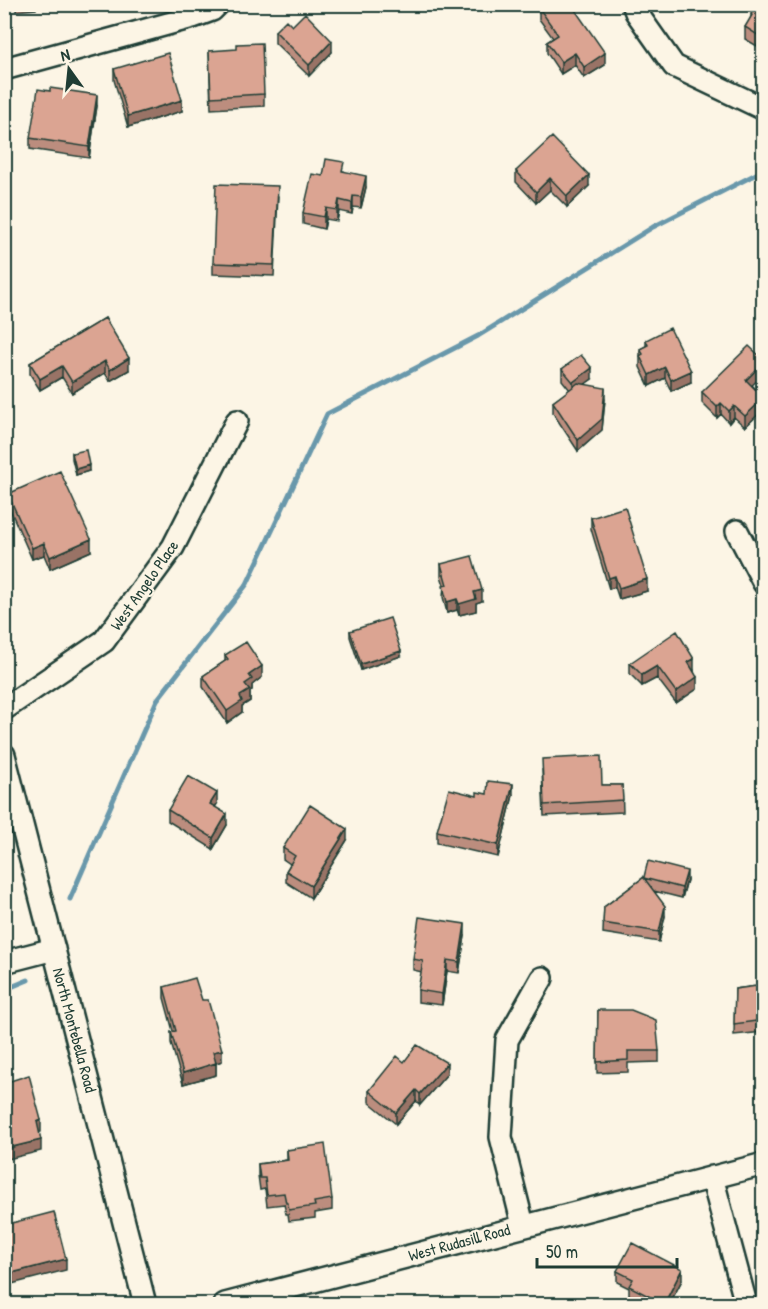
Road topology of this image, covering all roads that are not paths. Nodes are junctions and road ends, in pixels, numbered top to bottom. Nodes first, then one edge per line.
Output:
1 (218, 4) edge
2 (639, 7) edge
3 (4, 69) edge
4 (764, 110) edge
5 (237, 421) dead end
6 (737, 531) dead end
7 (764, 583) edge
8 (4, 709) edge
9 (4, 755) edge
10 (54, 950) junction
11 (4, 962) edge
12 (542, 978) dead end
13 (764, 1164) edge
14 (712, 1177) junction
15 (523, 1226) junction
16 (145, 1305) edge
17 (225, 1305) edge
18 (746, 1305) edge

1 - 3 street
2 - 4 street
5 - 8 street, West Angelo Place
6 - 7 street
9 - 10 street, North Montebella Road
10 - 11 street
10 - 16 street, North Montebella Road
12 - 15 street
13 - 14 street, West Rudasill Road
14 - 15 street, West Rudasill Road
14 - 18 street
15 - 17 street, West Rudasill Road

